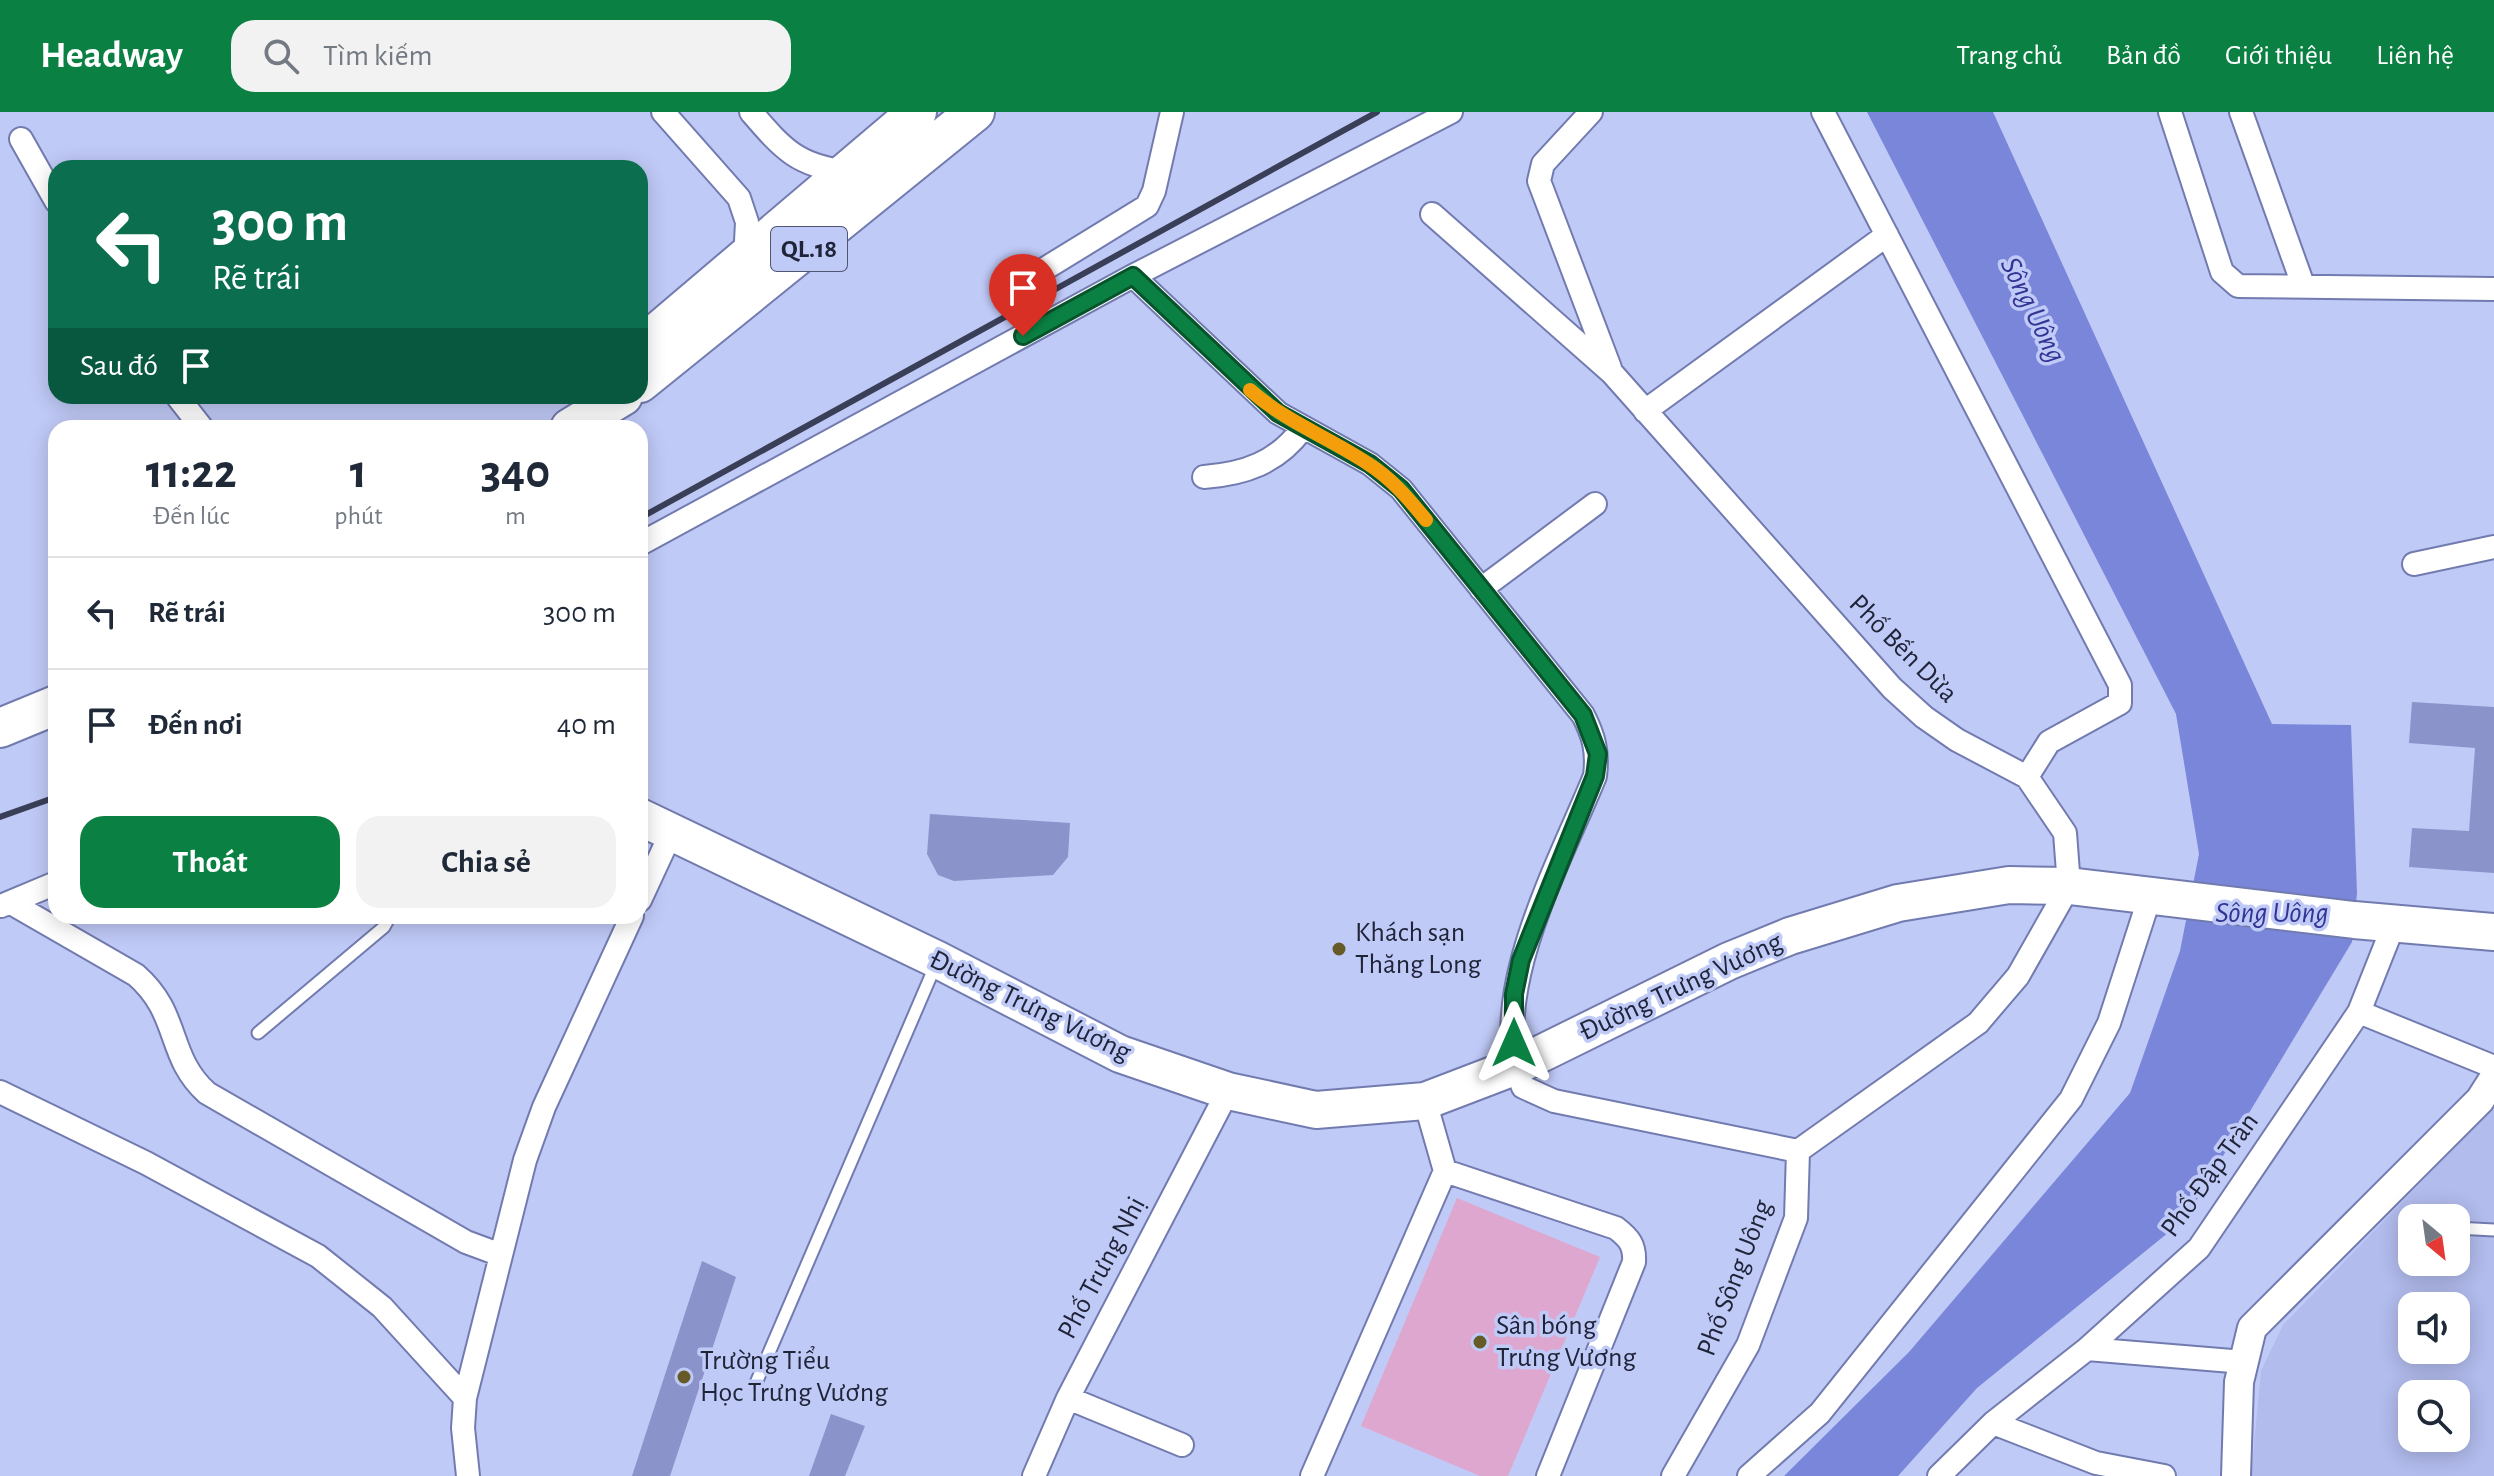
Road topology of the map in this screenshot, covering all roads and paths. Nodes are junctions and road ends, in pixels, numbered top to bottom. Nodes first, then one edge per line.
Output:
1 (663, 112) edge
2 (751, 112) edge
3 (917, 112) edge
4 (975, 112) edge
5 (1172, 112) edge
6 (1451, 112) edge
7 (1591, 112) edge
8 (1823, 112) edge
9 (2170, 112) edge
10 (2241, 112) edge
11 (21, 139) dead end
12 (849, 172) junction
13 (48, 187) edge
14 (1432, 214) dead end
15 (1887, 235) junction
16 (745, 260) junction
17 (1038, 273) dead end
18 (1133, 276) junction
19 (2303, 285) junction
20 (2494, 289) edge
21 (648, 340) edge
22 (1612, 373) junction
23 (648, 377) edge
24 (183, 404) edge
25 (571, 404) edge
26 (610, 404) edge
27 (1645, 411) junction
28 (196, 420) edge
29 (552, 420) edge
30 (583, 420) edge
31 (1302, 429) junction
32 (1204, 477) dead end
33 (1595, 504) dead end
34 (648, 540) edge
35 (2494, 547) edge
36 (2414, 564) dead end
37 (1481, 589) junction
38 (48, 708) edge
39 (0, 728) edge
40 (2027, 777) junction
41 (656, 824) edge
42 (648, 862) edge
43 (2069, 886) junction
44 (48, 887) edge
45 (2159, 898) junction
46 (6, 905) edge
47 (386, 924) edge
48 (628, 924) edge
49 (2394, 924) junction
50 (2494, 932) edge
51 (938, 960) junction
52 (2359, 1012) junction
53 (258, 1033) dead end
54 (1514, 1067) junction
55 (2494, 1067) edge
56 (2494, 1078) edge
57 (1228, 1091) junction
58 (0, 1092) edge
59 (1425, 1101) junction
60 (1798, 1151) junction
61 (1445, 1171) junction
62 (2470, 1229) edge
63 (2494, 1230) edge
64 (501, 1255) junction
65 (2087, 1349) junction
66 (2244, 1362) junction
67 (756, 1383) dead end
68 (465, 1398) junction
69 (1068, 1398) junction
70 (1993, 1423) junction
71 (1182, 1445) dead end
72 (468, 1476) edge
73 (1034, 1476) edge
74 (1312, 1476) edge
75 (1548, 1476) edge
76 (1673, 1476) edge
77 (1749, 1476) edge
78 (1939, 1476) edge
79 (2164, 1476) edge
80 (2236, 1476) edge

1 - 16 street
2 - 12 street
3 - 12 highway, QL.18
4 - 23 highway, QL.18
5 - 17 street
6 - 18 street
7 - 22 street
8 - 15 street
9 - 19 street
10 - 19 street
11 - 13 street
12 - 16 highway, QL.18
14 - 22 street
15 - 27 street
15 - 40 street
16 - 21 highway, QL.18
18 - 31 street
18 - 34 street
19 - 20 street
22 - 27 street, Phố Bến Dừa
24 - 28 street
25 - 29 highway
26 - 30 highway
27 - 40 street, Phố Bến Dừa
31 - 32 street
31 - 37 street
33 - 37 street
35 - 36 street
37 - 54 street
38 - 39 highway
40 - 43 street, Phố Bến Dừa
41 - 42 street
41 - 51 main road, Đường Trưng Vương
43 - 45 main road, Đường Trưng Vương
43 - 54 main road, Đường Trưng Vương
43 - 60 street
44 - 46 street
45 - 49 main road, Đường Trưng Vương
45 - 77 street
46 - 64 street
47 - 53 lane
48 - 64 street
49 - 50 main road, Đường Trưng Vương
49 - 52 street, Phố Đập Tràn
51 - 57 main road, Đường Trưng Vương
51 - 67 lane
52 - 55 street
52 - 65 street, Phố Đập Tràn
54 - 59 main road, Đường Trưng Vương
54 - 60 street
56 - 66 street
57 - 59 main road, Đường Trưng Vương
57 - 69 street, Phố Trưng Nhị
58 - 68 street
59 - 61 street
60 - 76 street, Phố Sông Uông
61 - 74 street
61 - 75 street
62 - 63 lane
64 - 68 street
65 - 66 street
65 - 70 street, Phố Đập Tràn
66 - 80 street
68 - 72 street
69 - 71 street
69 - 73 street, Phố Trưng Nhị
70 - 78 street, Phố Đập Tràn
70 - 79 street

